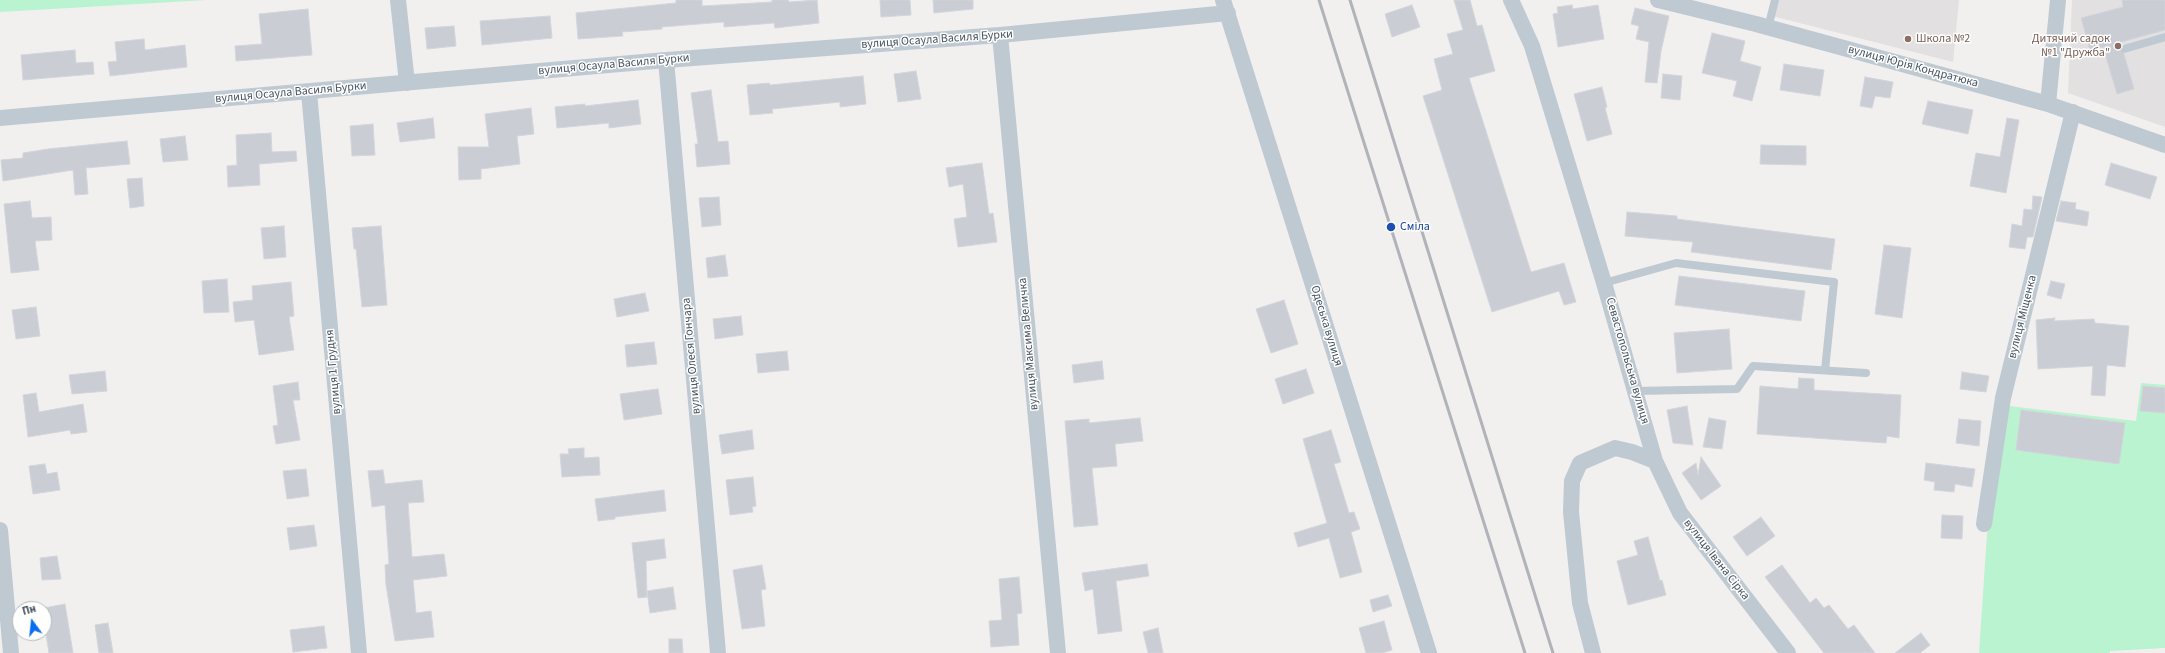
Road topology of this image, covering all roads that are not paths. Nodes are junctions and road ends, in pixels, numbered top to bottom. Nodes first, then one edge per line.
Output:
1 (398, 0) edge
2 (1511, 0) edge
3 (1658, 0) edge
4 (1775, 0) edge
5 (2058, 0) edge
6 (1225, 6) edge
7 (1768, 28) junction
8 (1000, 35) junction
9 (2165, 37) edge
10 (2124, 49) dead end
11 (666, 60) junction
12 (407, 83) junction
13 (309, 92) junction
14 (2048, 104) junction
15 (2072, 112) junction
16 (0, 118) edge
17 (2165, 145) edge
18 (1604, 283) junction
19 (1825, 370) junction
20 (1866, 373) dead end
21 (1635, 391) junction
22 (1655, 461) junction
23 (1984, 524) dead end
24 (0, 530) edge
25 (11, 653) edge
26 (359, 653) edge
27 (718, 653) edge
28 (1058, 653) edge
29 (1429, 653) edge
30 (1593, 653) edge
31 (1788, 653) edge

1 - 12 street
2 - 18 street, Севастопольська вулиця
3 - 7 street, вулиця Юрія Кондратюка
4 - 7 lane
5 - 14 street
6 - 8 street, вулиця Осаула Василя Бурки
6 - 29 street, Одеська вулиця
7 - 14 street, вулиця Юрія Кондратюка
8 - 11 street, вулиця Осаула Василя Бурки
8 - 28 street, вулиця Максима Величка
9 - 10 lane
11 - 12 street, вулиця Осаула Василя Бурки
11 - 27 street, вулиця Олеся Гончара
12 - 13 street, вулиця Осаула Василя Бурки
13 - 16 street, вулиця Осаула Василя Бурки
13 - 26 street, вулиця 1 Грудня
14 - 15 street, вулиця Юрія Кондратюка
15 - 17 street, вулиця Юрія Кондратюка
15 - 23 street, вулиця Міщенка
18 - 19 lane
18 - 21 street, Севастопольська вулиця
19 - 20 lane
19 - 21 lane
21 - 22 street, Севастопольська вулиця
22 - 30 street
22 - 31 street, вулиця Івана Сірка
24 - 25 street

